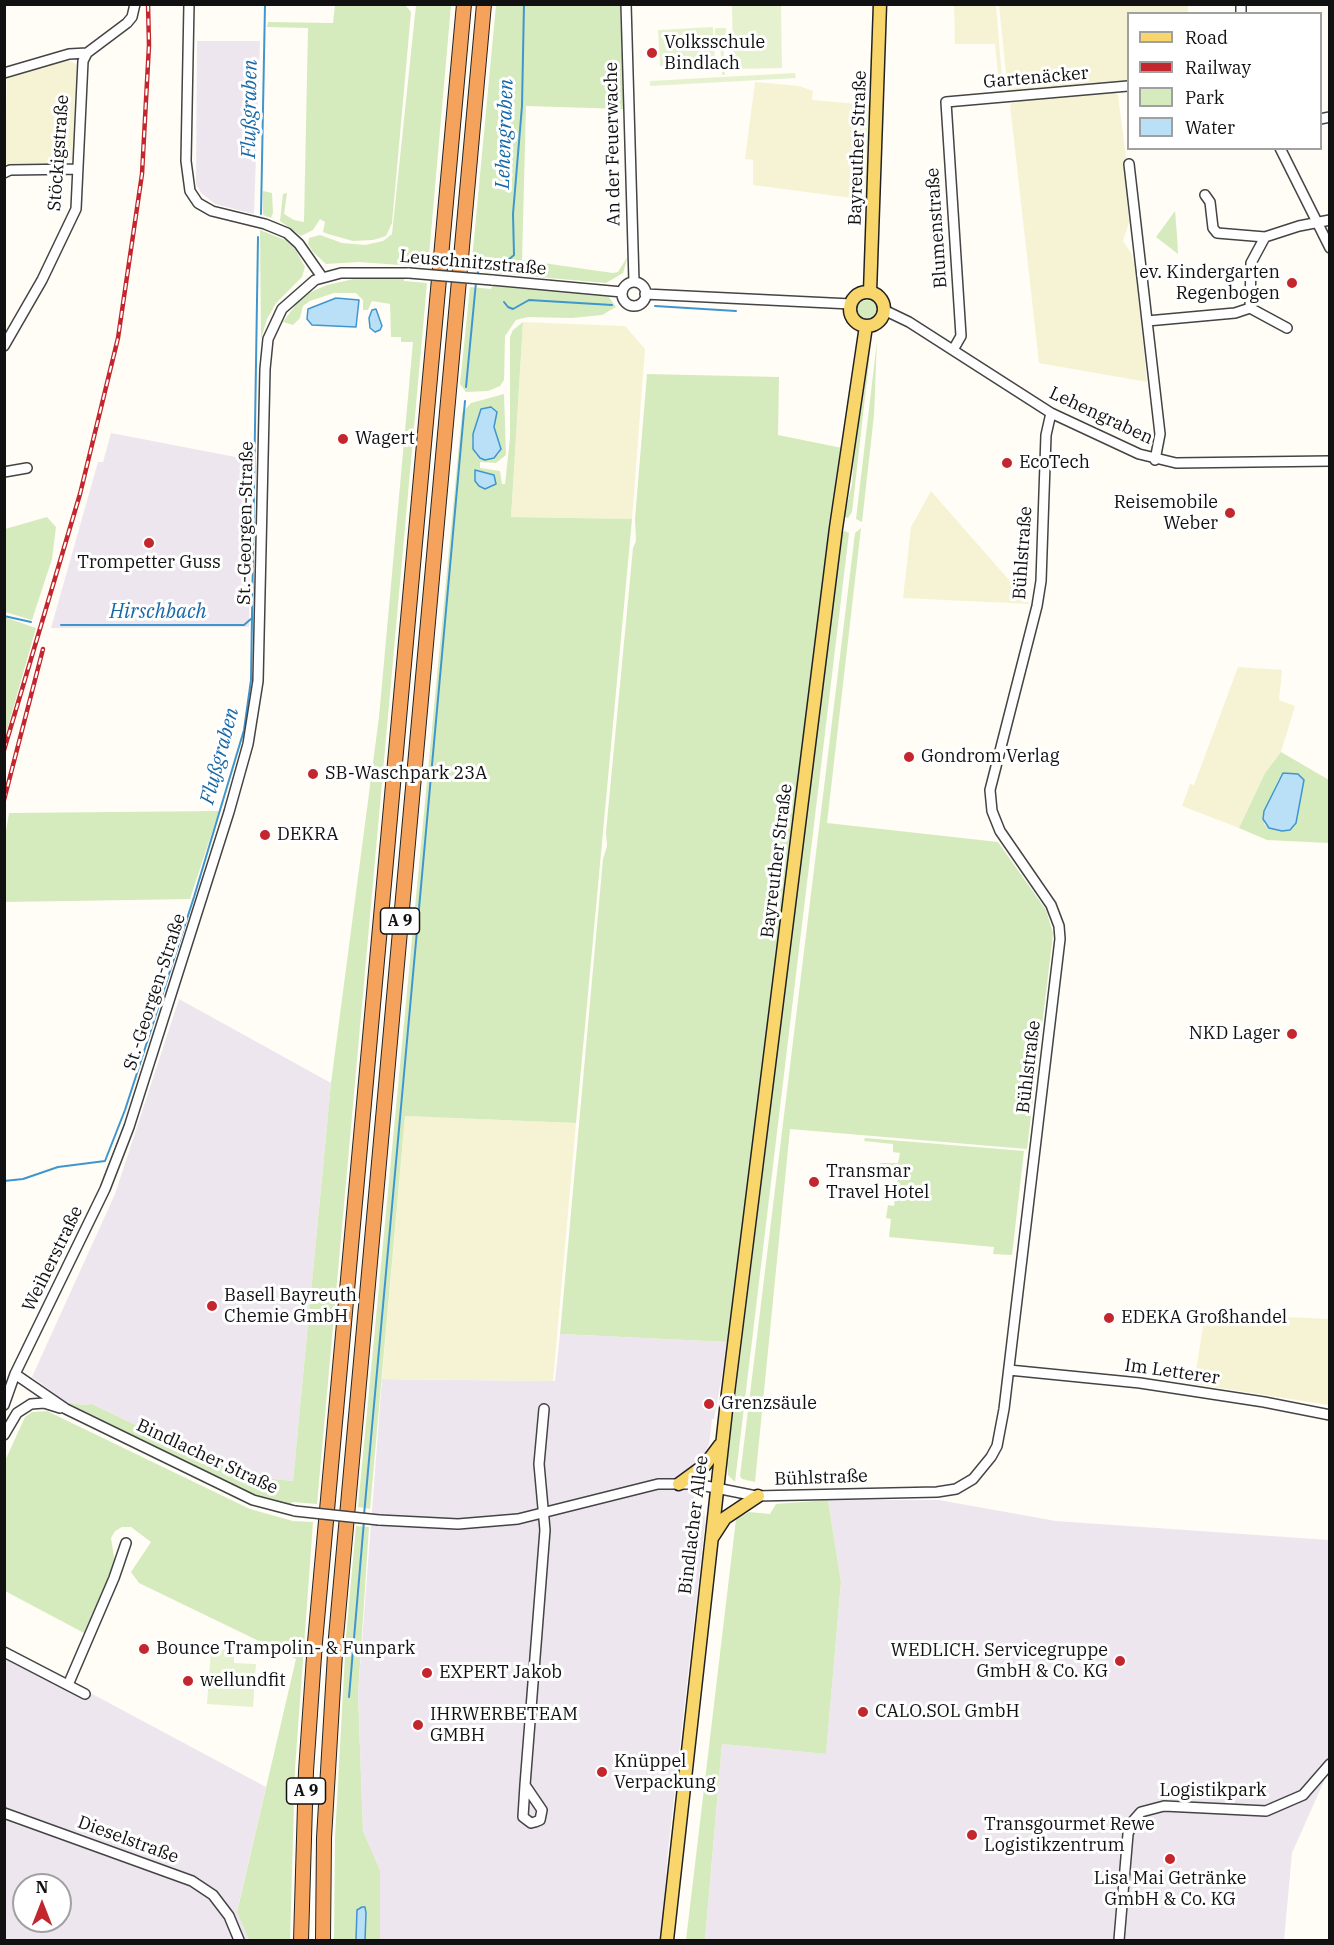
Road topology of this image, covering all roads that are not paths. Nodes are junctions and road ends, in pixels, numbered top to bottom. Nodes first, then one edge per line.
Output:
1 (135, 4) edge
2 (189, 4) edge
3 (464, 4) edge
4 (484, 4) edge
5 (626, 4) edge
6 (880, 4) edge
7 (87, 52) junction
8 (4, 73) edge
9 (1127, 86) edge
10 (946, 102) joint
11 (1281, 150) edge
12 (1129, 164) dead end
13 (78, 169) junction
14 (4, 173) edge
15 (1205, 195) dead end
16 (1329, 220) edge
17 (1318, 224) junction
18 (1265, 237) junction
19 (1329, 248) edge
20 (322, 277) junction
21 (633, 282) junction
22 (622, 292) junction
23 (870, 292) junction
24 (645, 294) junction
25 (851, 304) junction
26 (1250, 308) junction
27 (884, 310) junction
28 (1147, 321) junction
29 (866, 326) junction
30 (1287, 328) dead end
31 (4, 346) edge
32 (953, 350) junction
33 (1051, 413) junction
34 (1155, 459) junction
35 (1329, 461) edge
36 (27, 468) dead end
37 (4, 472) edge
38 (129, 1127) joint
39 (1009, 1370) junction
40 (15, 1374) junction
41 (727, 1401) joint
42 (4, 1405) edge
43 (66, 1409) junction
44 (544, 1409) dead end
45 (1329, 1415) edge
46 (4, 1435) edge
47 (722, 1442) junction
48 (679, 1484) junction
49 (716, 1489) junction
50 (758, 1496) junction
51 (544, 1514) junction
52 (710, 1542) junction
53 (126, 1543) dead end
54 (4, 1653) edge
55 (68, 1685) junction
56 (85, 1694) dead end
57 (1329, 1764) edge
58 (525, 1785) dead end
59 (4, 1813) edge
60 (239, 1941) edge
61 (301, 1941) edge
62 (323, 1941) edge
63 (667, 1941) edge
64 (1119, 1941) edge

1 - 7 street
2 - 20 street
3 - 61 highway, A 9
4 - 62 highway, A 9
5 - 21 street, An der Feuerwache
6 - 23 main road, Bayreuther Straße
7 - 8 street
7 - 13 street, Stöckigstraße
9 - 10 street, Gartenäcker
10 - 32 street, Blumenstraße
11 - 17 street
12 - 28 street
13 - 14 street
13 - 31 street, Stöckigstraße
15 - 18 street
16 - 17 street
17 - 18 street
17 - 19 street
18 - 26 street
20 - 22 street, Leuschnitzstraße, bridge
20 - 38 street, St.-Georgen-Straße
21 - 22 street
21 - 24 street
22 - 24 street, Leuschnitzstraße
23 - 25 main road
23 - 27 main road
24 - 25 street, Leuschnitzstraße
25 - 29 main road
26 - 28 street
26 - 30 street
27 - 29 main road
27 - 32 street, Lehengraben
28 - 34 street
29 - 41 main road, Bayreuther Straße
32 - 33 street, Lehengraben
33 - 34 street, Lehengraben
33 - 39 street, Bühlstraße
34 - 35 street, Lehengraben
36 - 37 street
38 - 40 street, Weiherstraße
39 - 45 street, Im Letterer
39 - 50 street, Bühlstraße
40 - 42 street, Weiherstraße
40 - 43 street, Bindlacher Straße
41 - 47 main road, Bindlacher Allee
43 - 46 street
43 - 51 street, Bindlacher Straße, bridge
44 - 51 street
47 - 48 main road
47 - 49 main road, Bindlacher Allee
48 - 49 street, Bindlacher Straße
48 - 51 street, Bindlacher Straße
49 - 50 street, Bühlstraße
49 - 52 main road, Bindlacher Allee
50 - 52 main road
51 - 58 street
52 - 63 main road, Bindlacher Allee
53 - 55 street
54 - 55 street
55 - 56 street
57 - 64 street, Logistikpark
59 - 60 street, Dieselstraße

